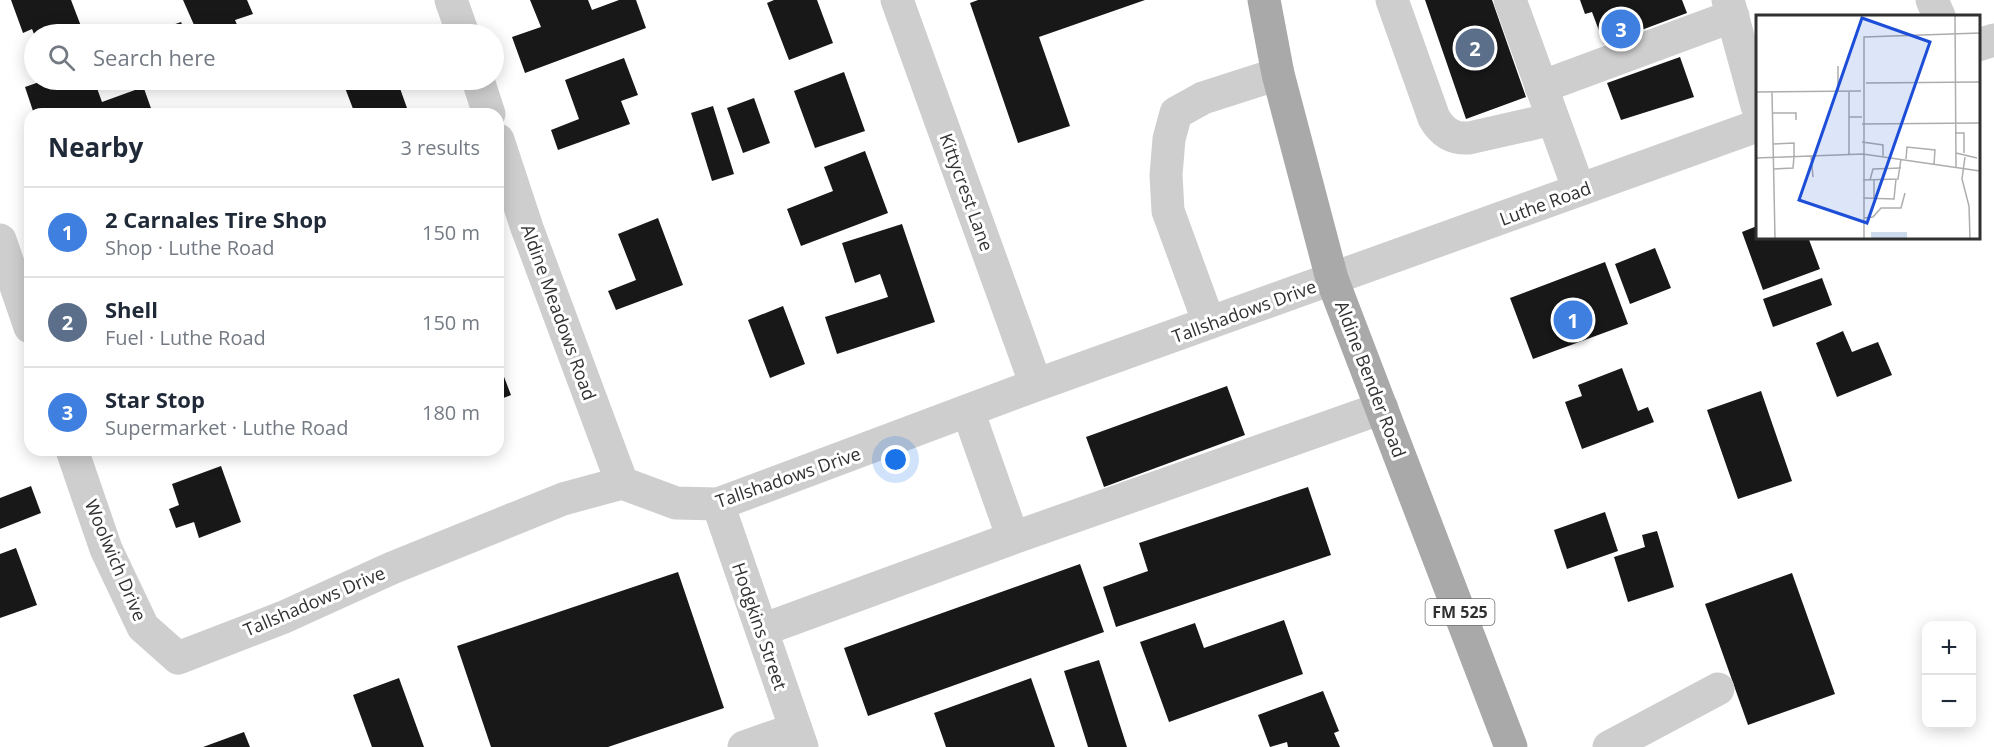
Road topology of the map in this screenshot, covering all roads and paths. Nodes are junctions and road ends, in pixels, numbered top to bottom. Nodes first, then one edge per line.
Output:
1 (451, 0) edge
2 (897, 0) edge
3 (1264, 0) edge
4 (1392, 0) edge
5 (1510, 0) edge
6 (1932, 0) edge
7 (1730, 8) edge
8 (1939, 15) edge
9 (459, 24) edge
10 (1994, 40) edge
11 (1979, 44) edge
12 (1278, 74) junction
13 (1541, 87) junction
14 (481, 90) edge
15 (1756, 102) edge
16 (487, 108) edge
17 (1553, 119) junction
18 (1756, 126) edge
19 (504, 158) edge
20 (1578, 190) junction
21 (0, 240) edge
22 (1332, 279) junction
23 (24, 310) edge
24 (1209, 323) junction
25 (1036, 385) junction
26 (1382, 408) junction
27 (968, 411) junction
28 (74, 456) edge
29 (622, 483) junction
30 (718, 504) junction
31 (1013, 538) junction
32 (762, 630) junction
33 (178, 658) joint
34 (1718, 688) dead end
35 (799, 738) edge
36 (744, 747) edge
37 (1511, 747) edge
38 (1609, 747) edge

1 - 9 street
2 - 25 street, Kittycrest Lane
3 - 12 main road, Aldine Bender Road / FM 525
4 - 17 street
5 - 13 street
6 - 8 street
7 - 13 street
7 - 15 street
10 - 11 street
12 - 22 main road, Aldine Bender Road / FM 525
12 - 24 street
13 - 17 street
14 - 16 street
17 - 20 street
18 - 20 street, Luthe Road
19 - 29 street, Aldine Meadows Road
20 - 22 street, Luthe Road
21 - 23 street
22 - 24 street, Tallshadows Drive
22 - 26 main road, Aldine Bender Road / FM 525
24 - 25 street, Tallshadows Drive
25 - 27 street, Tallshadows Drive
26 - 31 street
26 - 37 main road, Aldine Bender Road / FM 525
27 - 30 street, Tallshadows Drive
27 - 31 street
28 - 33 street, Woolwich Drive
29 - 30 street, Tallshadows Drive
29 - 33 street, Tallshadows Drive
30 - 32 street, Hodgkins Street
31 - 32 street
32 - 35 street, Hodgkins Street
34 - 38 street
35 - 36 street

